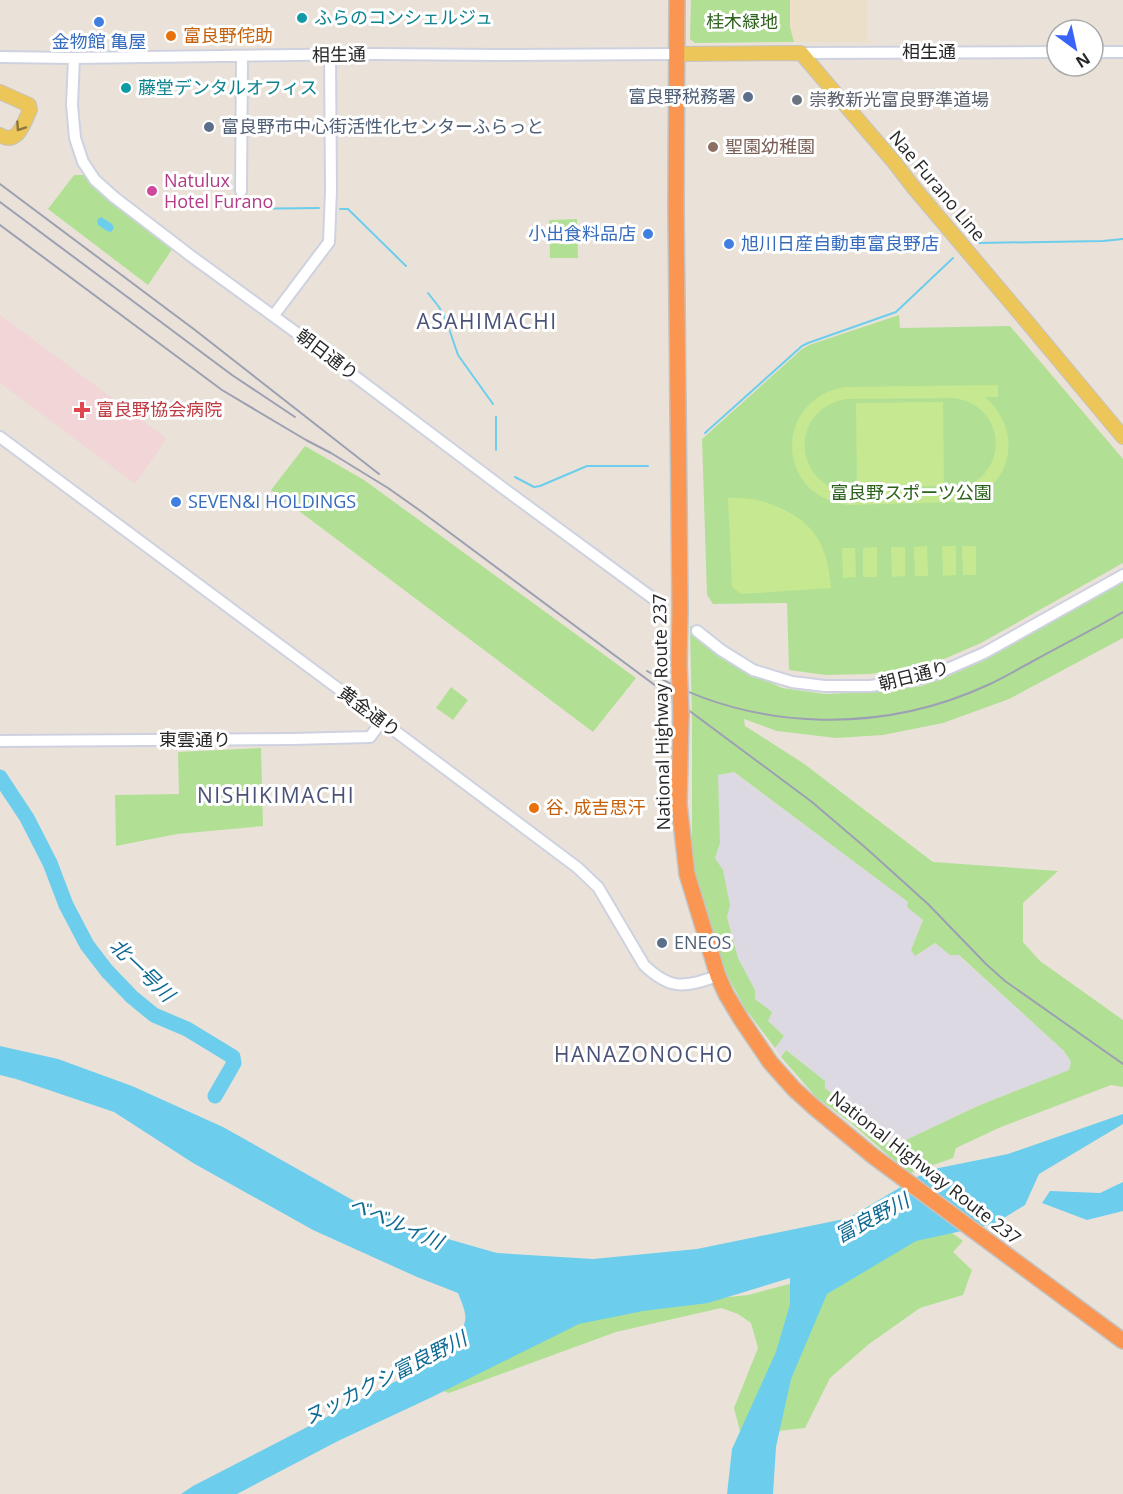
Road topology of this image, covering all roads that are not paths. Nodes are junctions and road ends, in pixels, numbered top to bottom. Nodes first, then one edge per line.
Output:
1 (677, 0) edge
2 (1045, 52) edge
3 (1105, 52) edge
4 (1123, 52) edge
5 (801, 53) junction
6 (678, 54) junction
7 (330, 55) junction
8 (242, 56) junction
9 (0, 57) edge
10 (74, 58) junction
11 (0, 92) edge
12 (0, 135) edge
13 (241, 190) dead end
14 (274, 315) junction
15 (0, 437) edge
16 (1123, 437) edge
17 (1123, 575) edge
18 (662, 605) dead end
19 (697, 631) dead end
20 (382, 721) junction
21 (0, 741) edge
22 (718, 976) junction
23 (1123, 1341) edge

1 - 6 highway, National Highway Route 237
2 - 5 street, 相生通
3 - 4 street
5 - 6 main road
5 - 16 main road, Nae Furano Line
6 - 7 street, 相生通
6 - 22 highway, National Highway Route 237, bridge
7 - 8 street, 相生通
7 - 14 street
8 - 10 street, 相生通
8 - 13 street
9 - 10 street, 相生通
10 - 14 street, 朝日通り
11 -> 12 main road
14 - 18 street, 朝日通り
15 - 20 street, 黄金通り
17 - 19 street, 朝日通り
20 - 21 street, 東雲通り
20 - 22 street, 黄金通り
22 - 23 highway, National Highway Route 237

